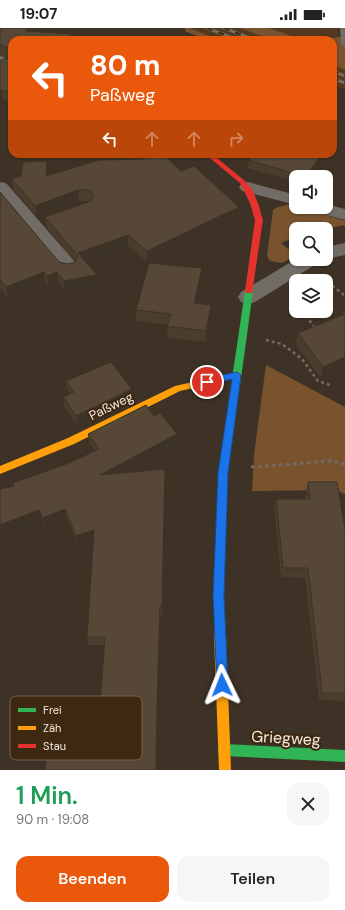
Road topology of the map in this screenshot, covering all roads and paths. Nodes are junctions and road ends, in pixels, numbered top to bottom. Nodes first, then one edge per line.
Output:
1 (344, 28) edge
2 (345, 44) edge
3 (213, 158) edge
4 (0, 187) edge
5 (248, 187) junction
6 (289, 198) edge
7 (333, 211) edge
8 (345, 215) edge
9 (345, 249) edge
10 (333, 252) edge
11 (298, 266) edge
12 (69, 267) edge
13 (248, 297) junction
14 (307, 318) edge
15 (243, 333) junction
16 (320, 335) edge
17 (237, 375) junction
18 (330, 385) dead end
19 (345, 464) edge
20 (0, 470) edge
21 (223, 473) junction
22 (224, 750) junction
23 (345, 756) edge
24 (225, 770) edge

1 - 2 lane
3 - 5 street
4 - 12 street
5 - 6 street
5 - 13 street
7 - 8 street
9 - 10 street
11 - 13 street
13 - 15 street
14 - 16 path
15 - 17 street
15 - 18 path
17 - 20 street, Paßweg
17 - 21 street
19 - 21 path
21 - 22 street
22 - 23 street, Griegweg
22 - 24 street

